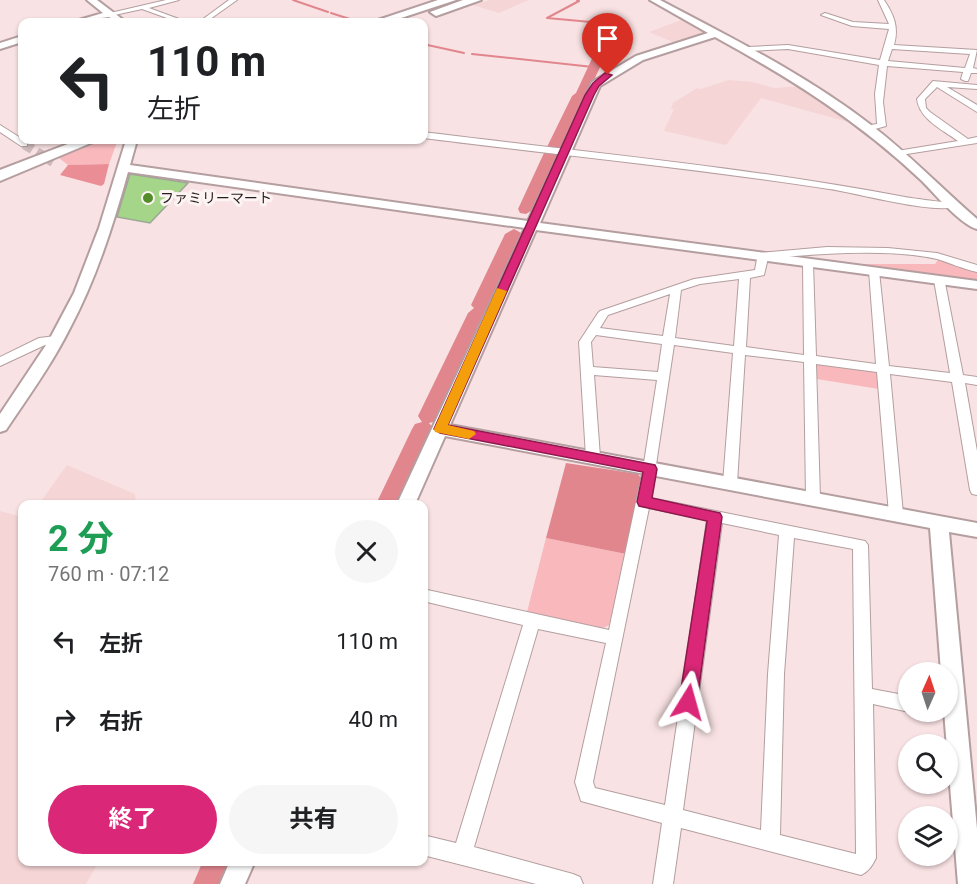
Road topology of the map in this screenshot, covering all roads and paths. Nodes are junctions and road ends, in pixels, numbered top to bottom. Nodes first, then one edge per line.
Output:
1 (91, 0) edge
2 (176, 0) edge
3 (234, 0) edge
4 (450, 0) edge
5 (475, 0) edge
6 (654, 0) edge
7 (881, 0) edge
8 (145, 9) dead end
9 (110, 14) junction
10 (825, 15) dead end
11 (93, 18) edge
12 (116, 18) edge
13 (172, 18) edge
14 (208, 18) edge
15 (391, 18) edge
16 (417, 18) edge
17 (893, 27) junction
18 (718, 33) junction
19 (18, 40) edge
20 (0, 45) edge
21 (890, 47) junction
22 (749, 49) junction
23 (884, 63) junction
24 (966, 70) junction
25 (977, 71) edge
26 (936, 83) junction
27 (964, 84) junction
28 (977, 87) edge
29 (977, 109) edge
30 (868, 128) junction
31 (0, 129) edge
32 (428, 136) edge
33 (18, 140) edge
34 (977, 140) edge
35 (966, 142) junction
36 (53, 144) edge
37 (66, 144) edge
38 (80, 144) edge
39 (129, 144) edge
40 (563, 153) junction
41 (897, 154) junction
42 (0, 166) edge
43 (123, 168) junction
44 (0, 176) edge
45 (953, 205) junction
46 (531, 225) junction
47 (977, 225) edge
48 (757, 257) junction
49 (808, 263) junction
50 (977, 269) edge
51 (874, 271) junction
52 (745, 276) junction
53 (940, 280) junction
54 (977, 285) edge
55 (676, 289) junction
56 (593, 331) junction
57 (56, 340) junction
58 (669, 342) junction
59 (740, 350) junction
60 (811, 360) junction
61 (0, 362) edge
62 (882, 369) junction
63 (587, 371) junction
64 (664, 376) junction
65 (958, 379) junction
66 (977, 381) edge
67 (0, 426) edge
68 (440, 429) junction
69 (593, 457) junction
70 (650, 469) junction
71 (730, 483) junction
72 (977, 490) edge
73 (813, 498) junction
74 (408, 500) edge
75 (644, 502) junction
76 (896, 514) junction
77 (715, 517) junction
78 (939, 523) junction
79 (977, 530) edge
80 (788, 531) junction
81 (428, 596) edge
82 (532, 621) junction
83 (615, 638) junction
84 (946, 662) edge
85 (864, 694) junction
86 (898, 702) edge
87 (949, 722) edge
88 (672, 817) junction
89 (770, 841) junction
90 (428, 846) edge
91 (462, 854) junction
92 (241, 866) edge
93 (232, 884) edge
94 (573, 884) edge
95 (663, 884) edge
96 (970, 884) edge

1 - 9 street
2 - 9 street
3 - 14 street
4 - 15 highway
5 - 16 highway
6 - 18 street
7 - 17 street
8 - 13 street
9 - 11 street
9 - 12 street
10 - 17 street
17 - 21 street
18 - 22 street
18 - 40 street
19 - 20 street
21 - 23 street
21 - 24 street
22 - 23 street
22 - 30 street
23 - 24 street
23 - 30 street
24 - 25 street
24 - 27 street
26 - 27 street
26 - 29 street
26 - 35 street
27 - 28 street
30 - 41 street
31 - 33 street
32 - 40 street
34 - 35 street
35 - 41 street
36 - 42 highway
37 - 42 highway
38 - 44 highway
39 - 43 street
40 - 45 street
40 - 46 street
41 - 45 street
43 - 46 street
43 - 57 street
45 - 47 street
46 - 48 street
46 - 68 street
48 - 49 street
48 - 50 street
48 - 52 street
49 - 51 street
49 - 60 street
51 - 53 street
51 - 62 street
52 - 55 street
52 - 59 street
53 - 54 street
53 - 65 street
55 - 56 street
55 - 58 street
56 - 58 street
56 - 63 street
57 - 61 street
57 - 67 street
58 - 59 street
58 - 64 street
59 - 60 street
59 - 71 street
60 - 62 street
60 - 73 street
62 - 65 street
62 - 76 street
63 - 64 street
63 - 69 street
64 - 70 street
65 - 66 street
65 - 72 street
68 - 69 street
68 - 74 street
69 - 70 street
70 - 71 street
70 - 75 street
71 - 73 street
73 - 76 street
75 - 77 street
75 - 83 street
76 - 78 street
77 - 80 street
77 - 88 street
78 - 79 street
78 - 84 street
80 - 85 street
80 - 89 street
81 - 82 street
82 - 83 street
82 - 91 street
83 - 88 street
85 - 86 street
85 - 89 street
87 - 96 street
88 - 89 street
88 - 95 street
90 - 91 street
91 - 94 street
92 - 93 street

